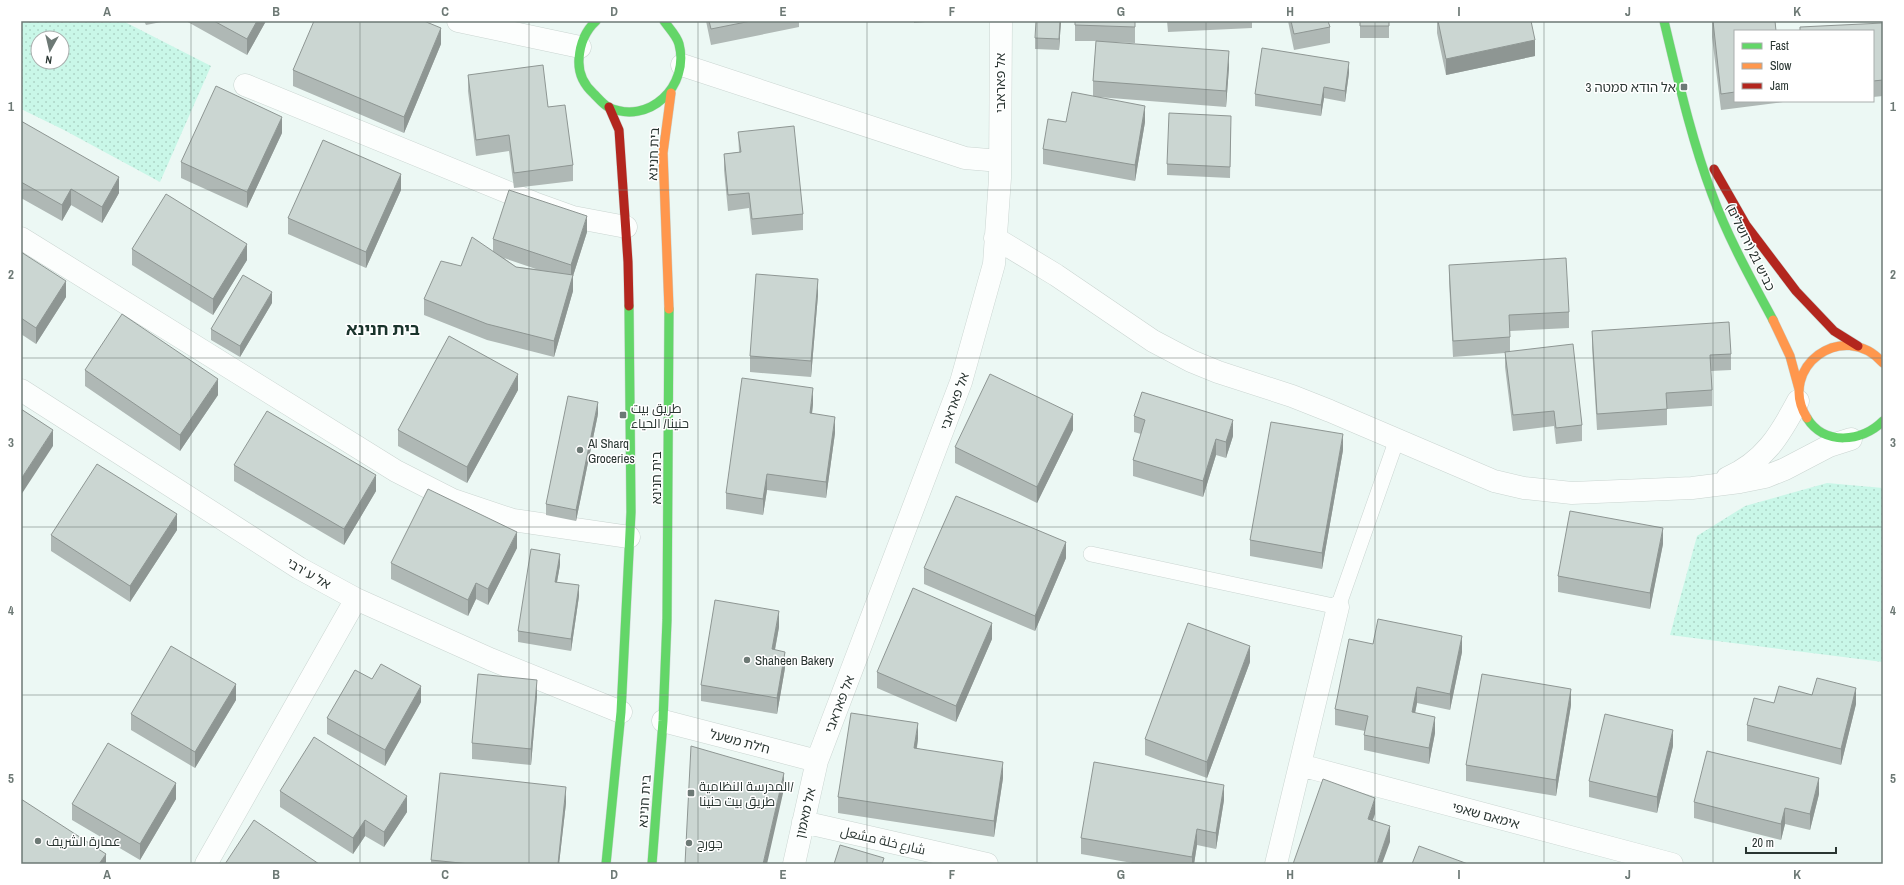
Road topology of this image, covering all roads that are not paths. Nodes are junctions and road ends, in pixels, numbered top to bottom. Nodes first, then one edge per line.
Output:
1 (458, 21) edge
2 (666, 21) edge
3 (1000, 21) edge
4 (1664, 21) edge
5 (595, 22) edge
6 (580, 47) junction
7 (682, 65) junction
8 (245, 84) dead end
9 (671, 93) junction
10 (609, 107) junction
11 (1686, 112) junction
12 (1000, 161) junction
13 (626, 227) junction
14 (21, 238) edge
15 (996, 238) junction
16 (1858, 346) junction
17 (1883, 363) edge
18 (21, 390) edge
19 (1799, 395) junction
20 (1883, 421) edge
21 (1855, 438) junction
22 (1875, 438) dead end
23 (1397, 439) junction
24 (1692, 488) junction
25 (629, 537) junction
26 (1091, 554) dead end
27 (356, 599) junction
28 (1338, 607) junction
29 (620, 712) junction
30 (663, 721) junction
31 (817, 761) junction
32 (1300, 765) junction
33 (803, 822) junction
34 (206, 864) edge
35 (606, 864) edge
36 (652, 864) edge
37 (794, 864) edge
38 (987, 864) edge
39 (1276, 864) edge
40 (1672, 864) edge

1 - 6 street
2 - 7 street
3 - 12 street, אל פאראבי
4 - 11 street, כביש 21 (ירושלים)
5 - 6 street
6 - 10 street
7 - 9 street
7 - 12 street
8 - 13 street
9 - 10 street
9 - 30 street, בית חנינא
10 - 13 street, בית חנינא
11 - 16 street, כביש 21 (ירושלים)
11 - 19 street, כביש 21 (ירושלים)
12 - 15 street, אל פאראבי
13 - 25 street, בית חנינא
14 - 25 street
15 - 23 street
15 - 31 street, אל פאראבי
16 - 17 street, כביש 21 (ירושלים)
16 - 19 street
18 - 27 street, אל ע 'רבי
19 - 21 street, כביש 21 (ירושלים)
19 - 24 street
20 - 21 street
21 - 22 street
21 - 24 street
23 - 24 street
23 - 28 lane
25 - 29 street, בית חנינא
26 - 28 lane
27 - 29 street, אל ע 'רבי
27 - 34 street
28 - 32 street
29 - 35 street, בית חנינא
30 - 31 street, ח'לת משעל
30 - 36 street, בית חנינא
31 - 33 street, אל מאמון
32 - 39 street
32 - 40 street, אימאם שאפי
33 - 37 street, אל מאמון
33 - 38 street, شارع خلة مشعل

